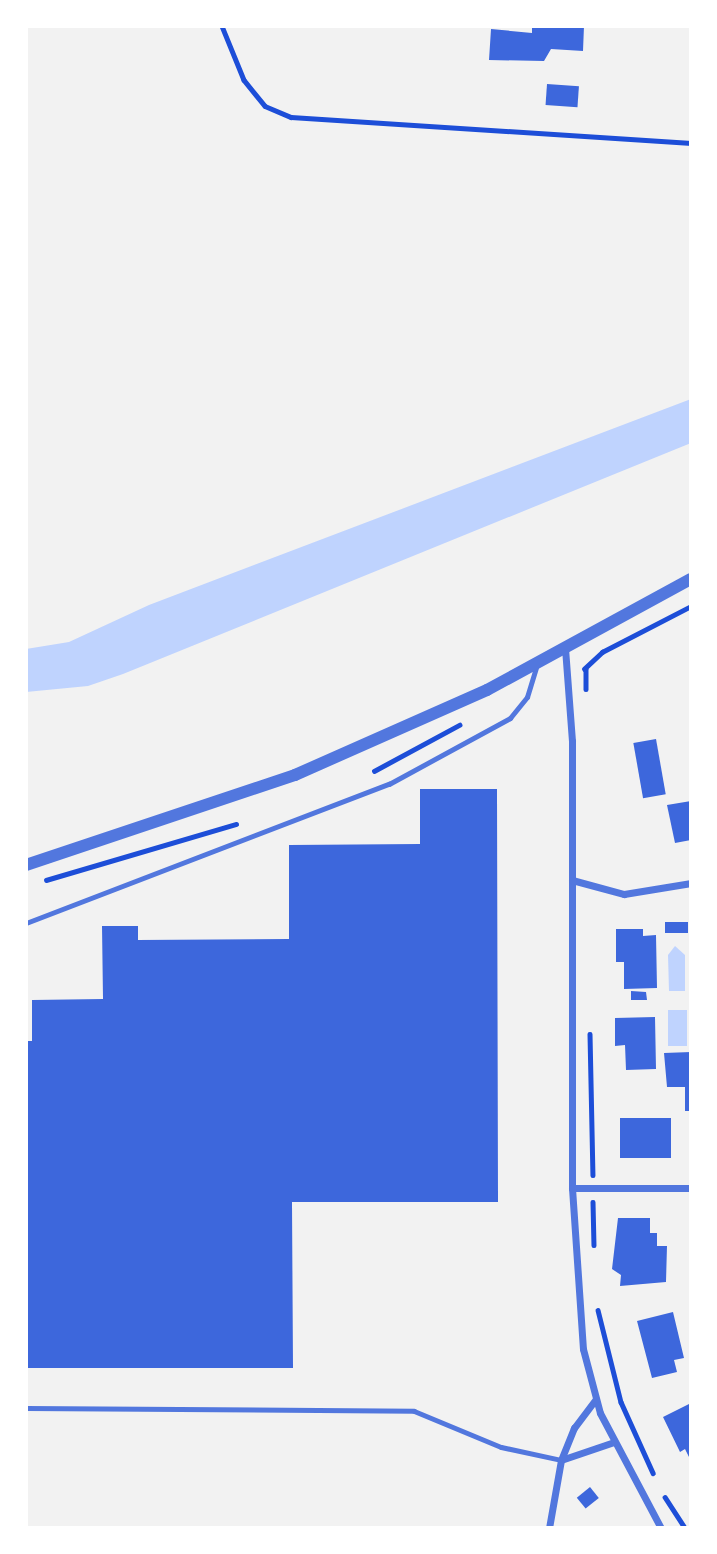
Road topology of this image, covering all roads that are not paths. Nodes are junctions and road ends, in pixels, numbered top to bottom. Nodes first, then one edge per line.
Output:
1 (691, 579) edge
2 (565, 647) junction
3 (538, 661) junction
4 (26, 865) edge
5 (572, 880) junction
6 (691, 883) edge
7 (26, 923) edge
8 (572, 1188) junction
9 (691, 1188) edge
10 (596, 1399) junction
11 (26, 1408) edge
12 (614, 1442) junction
13 (561, 1460) junction
14 (549, 1528) edge
15 (661, 1528) edge

1 - 2 street
2 - 3 street
2 - 5 street
3 - 4 street
3 - 7 lane
5 - 6 street
5 - 8 street
8 - 9 street
8 - 10 street
10 - 12 street
10 - 13 street
11 - 13 lane
12 - 13 street
12 - 15 street
13 - 14 street

